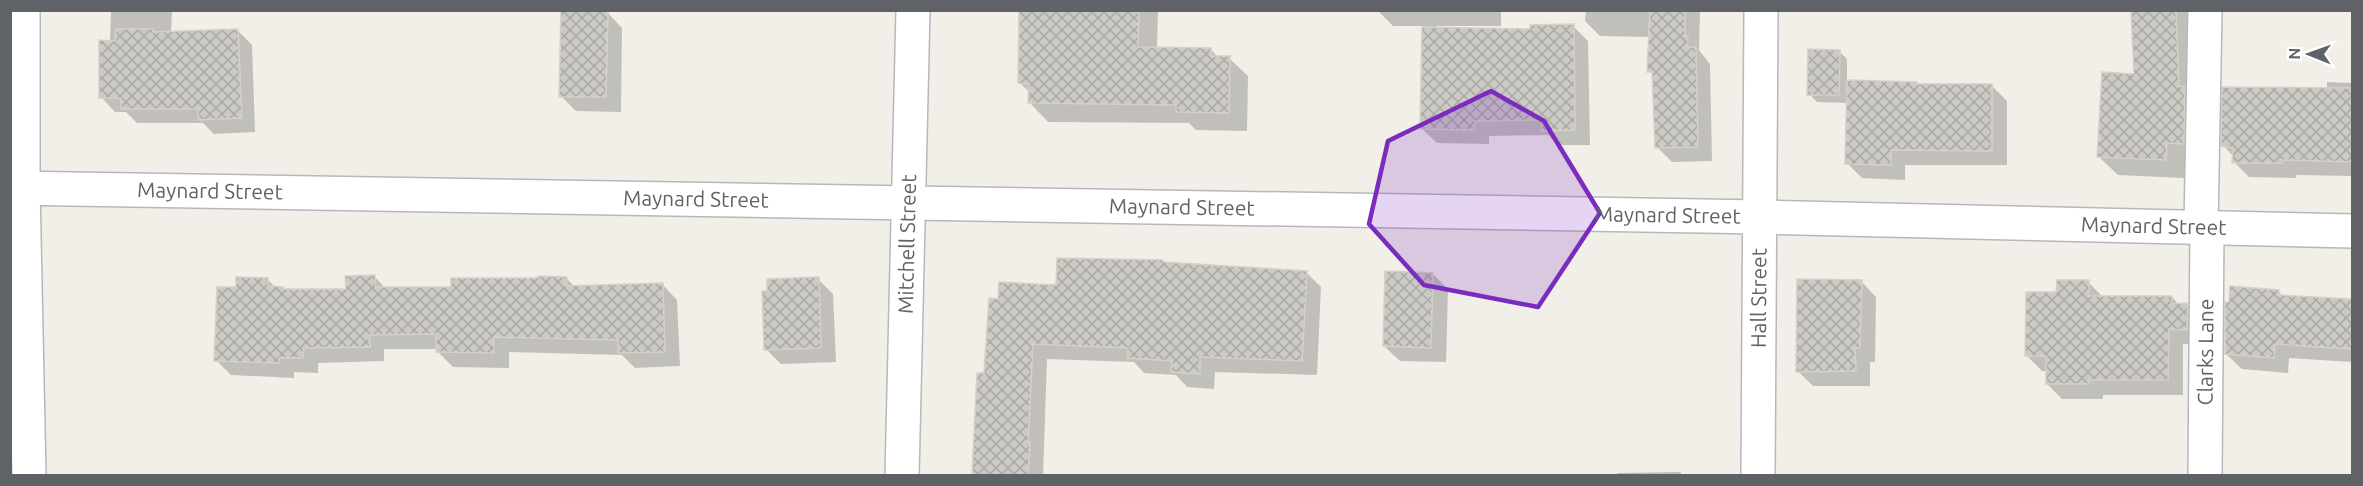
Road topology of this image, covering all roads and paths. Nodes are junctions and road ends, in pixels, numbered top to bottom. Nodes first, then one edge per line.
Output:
1 (23, 10) edge
2 (913, 10) edge
3 (1761, 10) edge
4 (2205, 10) edge
5 (17, 188) edge
6 (909, 202) junction
7 (1761, 217) junction
8 (2204, 227) junction
9 (2352, 231) edge
10 (29, 476) edge
11 (903, 476) edge
12 (1758, 476) edge
13 (2205, 476) edge

1 - 5 street
2 - 6 street, Mitchell Street
3 - 7 street, Hall Street
4 - 8 street, Clarks Lane
5 - 6 street, Maynard Street
5 - 10 street
6 - 7 street, Maynard Street
6 - 11 street, Mitchell Street
7 - 8 street, Maynard Street
7 - 12 street, Hall Street
8 - 9 street, Maynard Street
8 - 13 street, Clarks Lane

